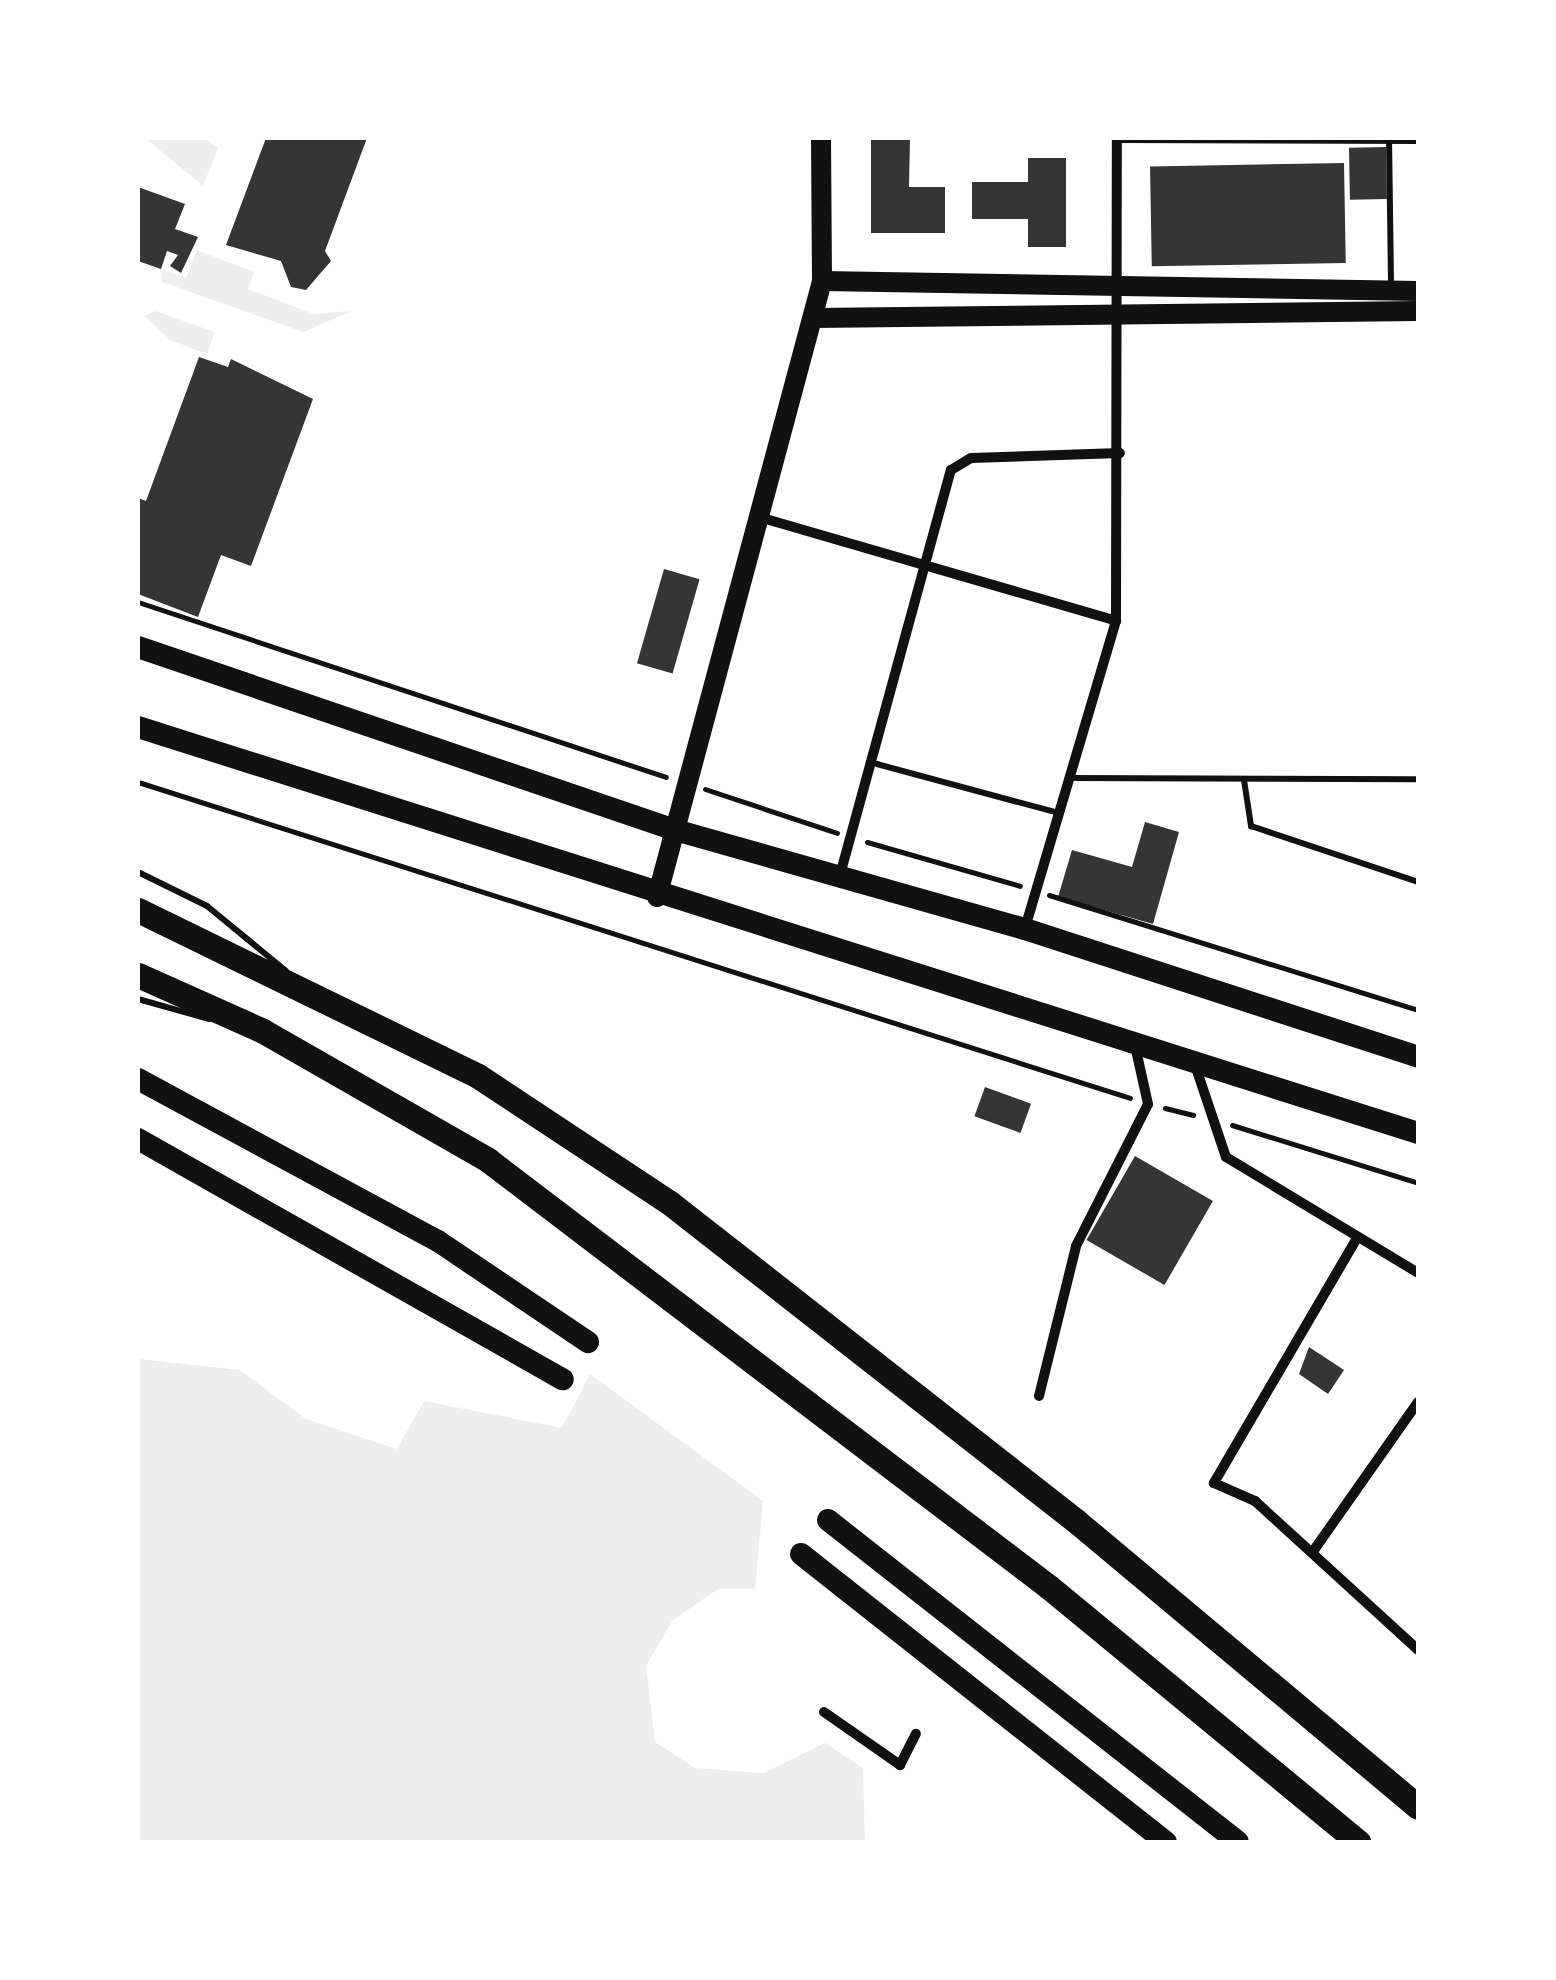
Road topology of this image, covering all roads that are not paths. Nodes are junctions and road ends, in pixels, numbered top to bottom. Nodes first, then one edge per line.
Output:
1 (821, 138) edge
2 (1117, 139) edge
3 (1389, 139) edge
4 (1418, 141) edge
5 (822, 281) junction
6 (1391, 292) junction
7 (1418, 292) edge
8 (1120, 299) junction
9 (1418, 312) edge
10 (813, 318) junction
11 (1120, 454) junction
12 (759, 517) junction
13 (928, 564) junction
14 (1116, 621) junction
15 (138, 647) edge
16 (138, 727) edge
17 (878, 764) junction
18 (1068, 778) junction
19 (1244, 780) junction
20 (1418, 780) edge
21 (1058, 814) junction
22 (675, 830) junction
23 (138, 872) edge
24 (840, 876) junction
25 (1418, 882) edge
26 (656, 897) junction
27 (138, 910) edge
28 (1025, 930) junction
29 (138, 976) edge
30 (298, 983) junction
31 (138, 999) edge
32 (263, 1031) junction
33 (1136, 1050) junction
34 (1418, 1057) edge
35 (1196, 1068) junction
36 (138, 1079) edge
37 (1418, 1133) edge
38 (138, 1139) edge
39 (1356, 1238) junction
40 (1418, 1271) edge
41 (588, 1342) dead end
42 (563, 1378) dead end
43 (1040, 1396) dead end
44 (1418, 1402) edge
45 (828, 1520) dead end
46 (1314, 1550) junction
47 (801, 1554) dead end
48 (1418, 1650) edge
49 (824, 1712) dead end
50 (916, 1734) dead end
51 (1418, 1807) edge
52 (1166, 1842) edge
53 (1238, 1842) edge
54 (1358, 1842) edge

1 - 5 main road
2 - 3 lane
2 - 8 street
3 - 4 lane
3 - 6 lane
5 - 8 main road
5 - 10 main road
6 - 7 main road
6 - 8 main road
8 - 9 main road
8 - 10 main road
8 - 11 street
10 - 12 main road
11 - 13 street
11 - 14 street
12 - 13 street
12 - 22 main road
13 - 14 street
13 - 17 street
14 - 18 street
15 - 22 main road
16 - 26 main road
17 - 21 lane
17 - 24 street
18 - 19 lane
18 - 21 street
19 - 20 lane
19 - 25 lane
21 - 28 street
22 - 24 main road
22 - 26 main road
23 - 30 lane
24 - 28 main road
26 - 33 main road
27 - 30 highway
28 - 34 main road
29 - 32 highway
30 - 51 highway
31 - 32 lane
32 - 54 highway
33 - 35 main road
33 - 43 street
35 - 37 main road
35 - 39 street
36 - 41 main road
38 - 42 main road
39 - 40 street
39 - 46 street
44 - 46 street
45 - 53 main road
46 - 48 street
47 - 52 main road
49 - 50 street

